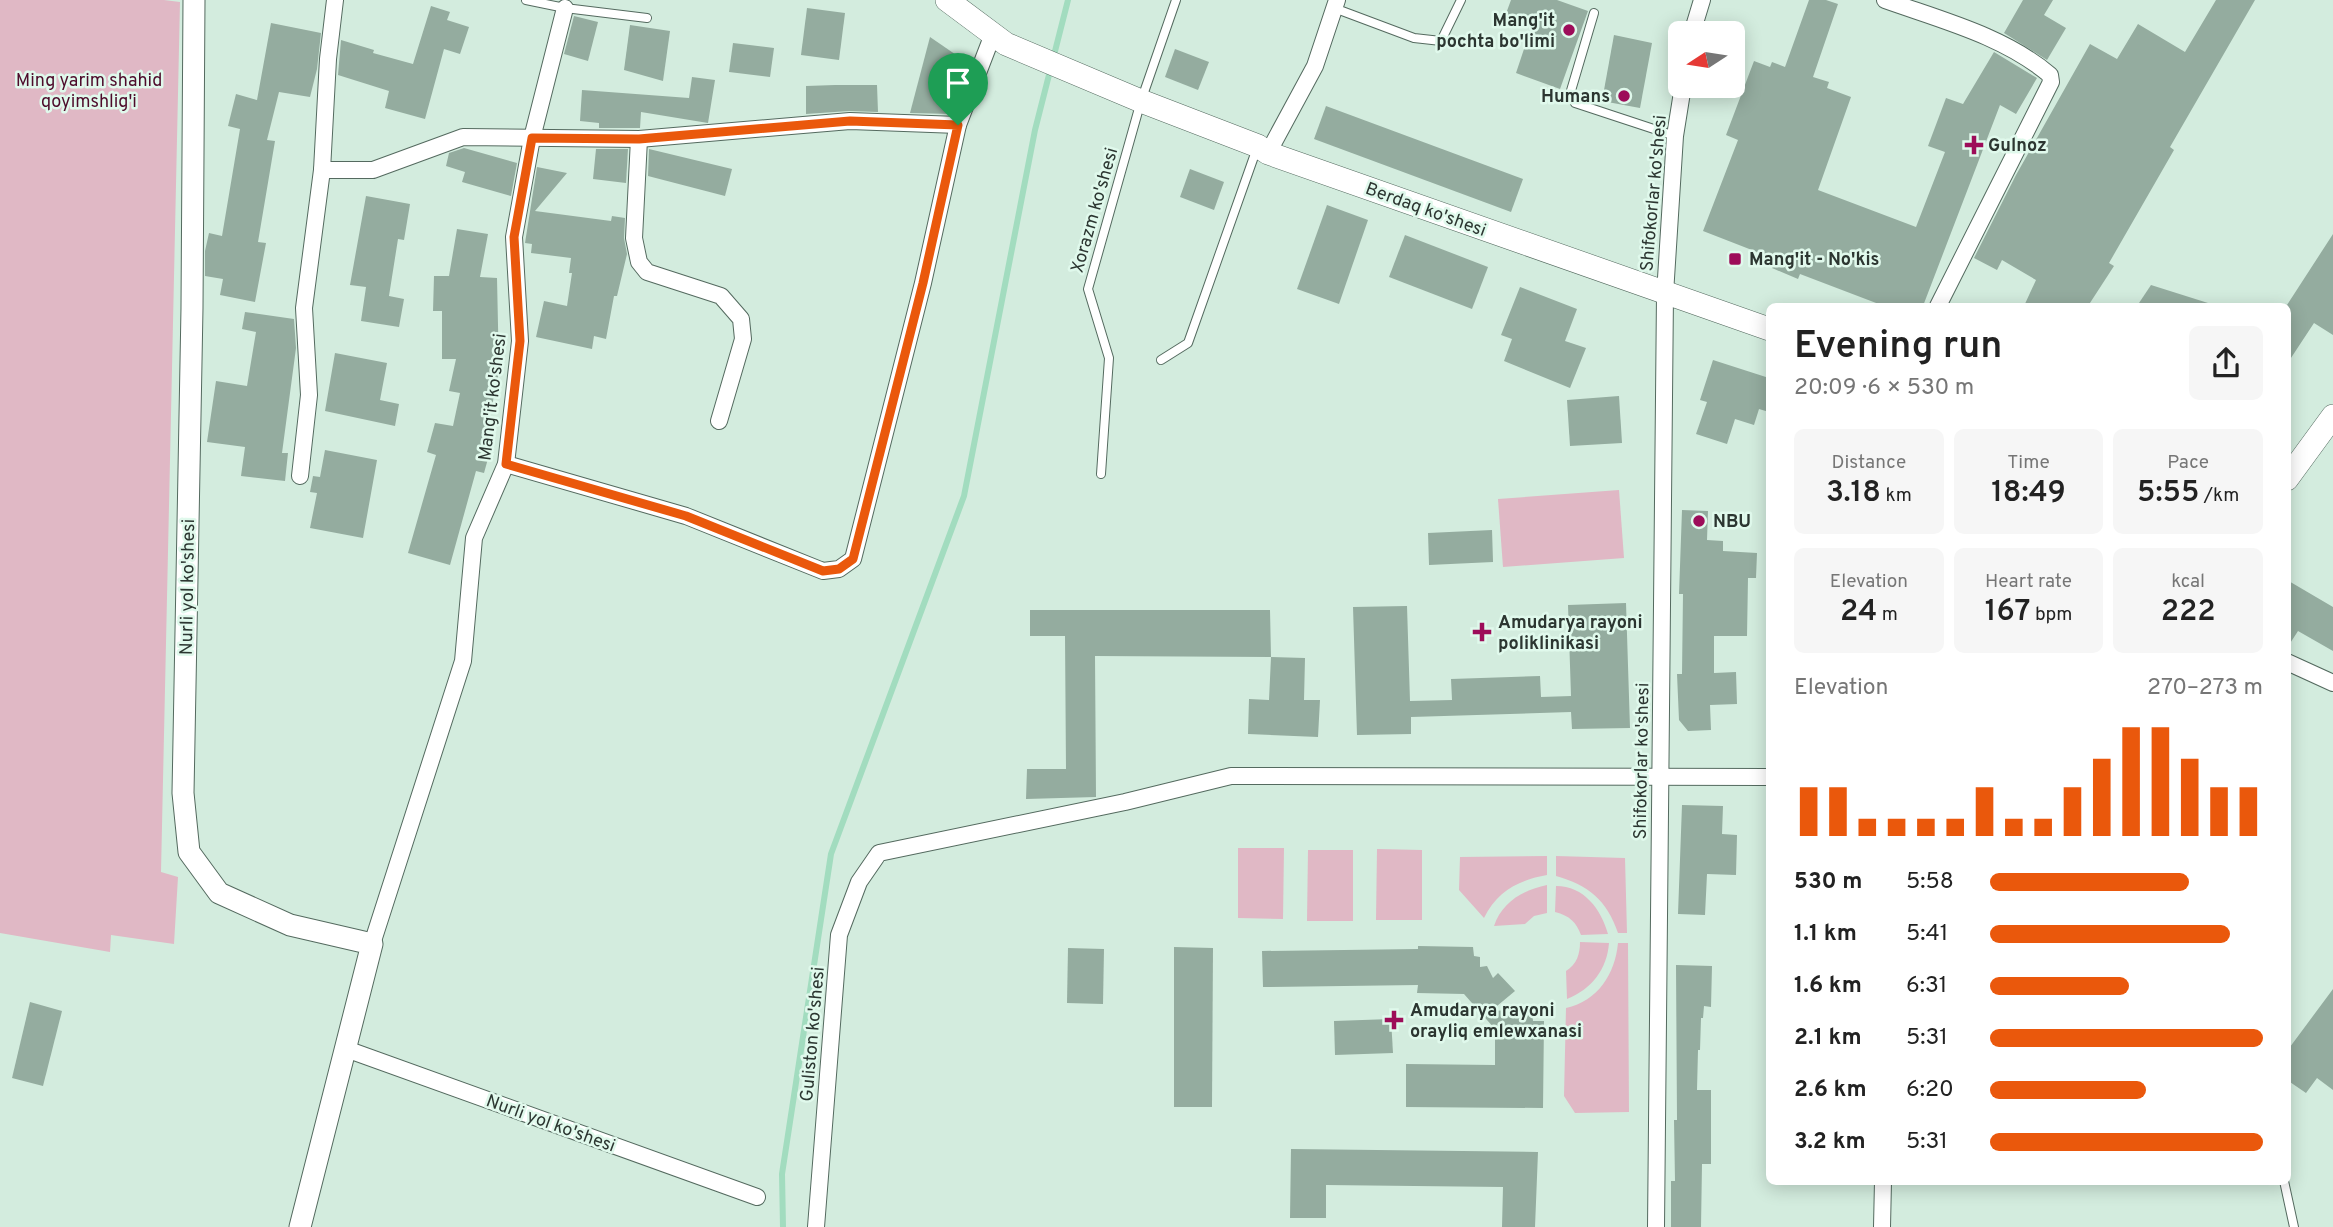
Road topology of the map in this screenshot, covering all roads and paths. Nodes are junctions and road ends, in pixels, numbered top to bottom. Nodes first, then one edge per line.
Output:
1 (194, 0) edge
2 (335, 0) edge
3 (526, 0) edge
4 (947, 0) edge
5 (1176, 0) edge
6 (1461, 0) edge
7 (1702, 0) edge
8 (1885, 0) edge
9 (1336, 4) edge
10 (565, 8) junction
11 (1594, 13) dead end
12 (647, 18) dead end
13 (1696, 21) edge
14 (1000, 39) junction
15 (1681, 98) edge
16 (1141, 101) junction
17 (958, 125) junction
18 (1675, 136) junction
19 (532, 138) junction
20 (639, 139) junction
21 (1263, 150) junction
22 (322, 170) junction
23 (1665, 294) junction
24 (1940, 303) edge
25 (1766, 329) edge
26 (1161, 360) dead end
27 (2333, 416) edge
28 (719, 421) dead end
29 (506, 464) junction
30 (1101, 474) dead end
31 (2291, 474) edge
32 (300, 476) dead end
33 (2291, 664) edge
34 (2333, 683) edge
35 (1661, 776) junction
36 (1766, 777) edge
37 (372, 944) junction
38 (345, 1049) junction
39 (1883, 1185) edge
40 (2285, 1185) edge
41 (757, 1197) dead end
42 (300, 1227) edge
43 (816, 1227) edge
44 (1656, 1227) edge
45 (1882, 1227) edge
46 (2294, 1227) edge

1 - 37 street, Nurli yol ko'shesi
2 - 22 street
3 - 10 lane
4 - 14 main road
5 - 16 lane, Xorazm ko'shesi
6 - 9 lane
7 - 13 street
8 - 24 street
9 - 21 street
10 - 12 lane
10 - 19 street, Mang'it ko'shesi
11 - 18 lane
14 - 16 main road, Berdaq ko'shesi
14 - 17 street
15 - 18 street, Shifokorlar ko'shesi
16 - 21 main road, Berdaq ko'shesi
16 - 30 lane, Xorazm ko'shesi
17 - 20 street
17 - 29 street
18 - 23 street, Shifokorlar ko'shesi
19 - 20 street
19 - 22 street
19 - 29 street, Mang'it ko'shesi
20 - 28 street
21 - 23 main road, Berdaq ko'shesi
21 - 26 lane
22 - 32 street
23 - 25 main road, Berdaq ko'shesi
23 - 35 street, Shifokorlar ko'shesi
27 - 31 main road
29 - 37 street, Mang'it ko'shesi
33 - 34 street
35 - 36 street
35 - 43 street, Guliston ko'shesi
35 - 44 street, Shifokorlar ko'shesi
37 - 38 street
38 - 41 street, Nurli yol ko'shesi
38 - 42 street
39 - 45 street
40 - 46 lane

